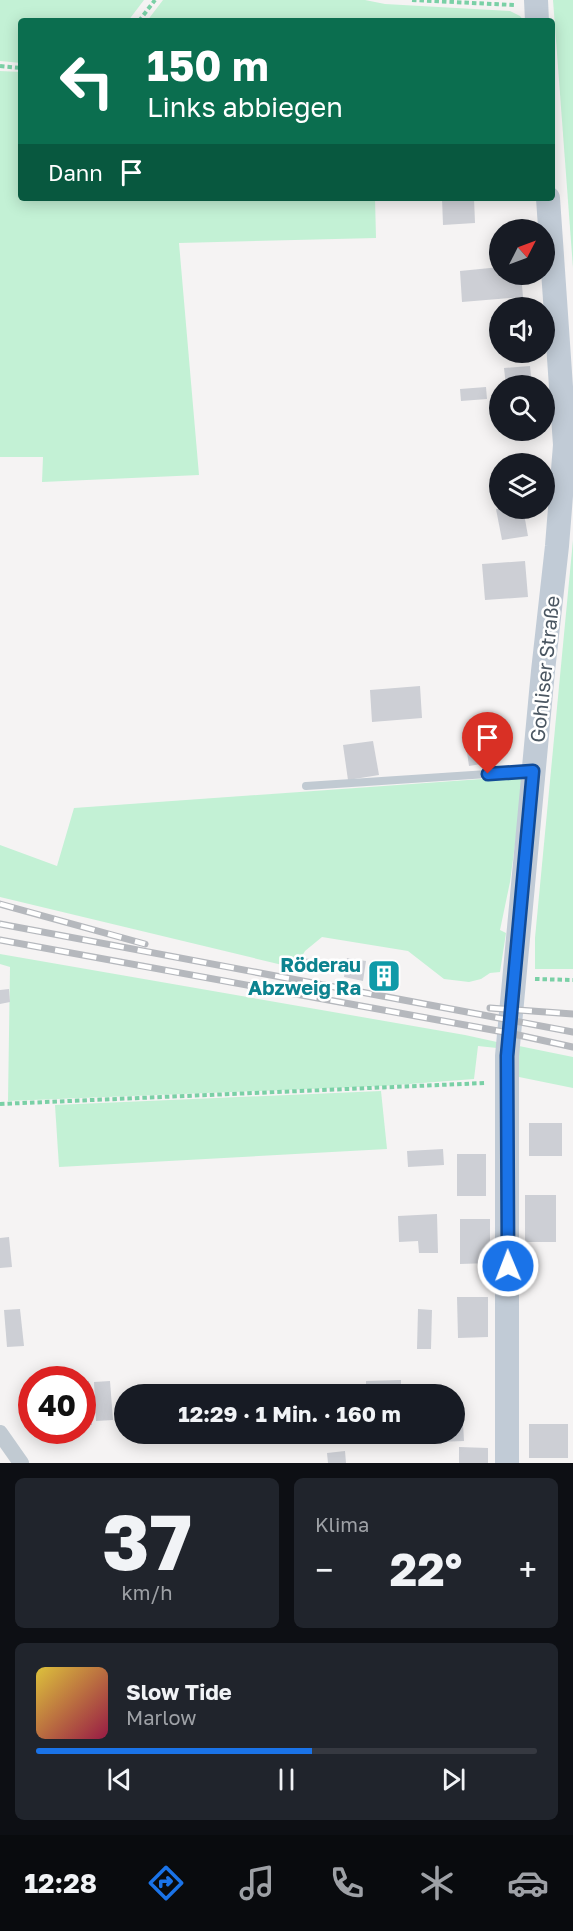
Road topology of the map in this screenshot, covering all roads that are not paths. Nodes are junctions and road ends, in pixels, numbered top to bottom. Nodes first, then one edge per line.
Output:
1 (548, 201) edge
2 (564, 310) edge
3 (533, 771) junction
4 (306, 786) dead end
5 (0, 1432) edge
6 (21, 1463) edge
7 (507, 1463) edge

1 - 2 street, Gohliser Straße
2 - 3 street, Gohliser Straße
3 - 4 lane
3 - 7 street, Gohliser Straße
5 - 6 street

